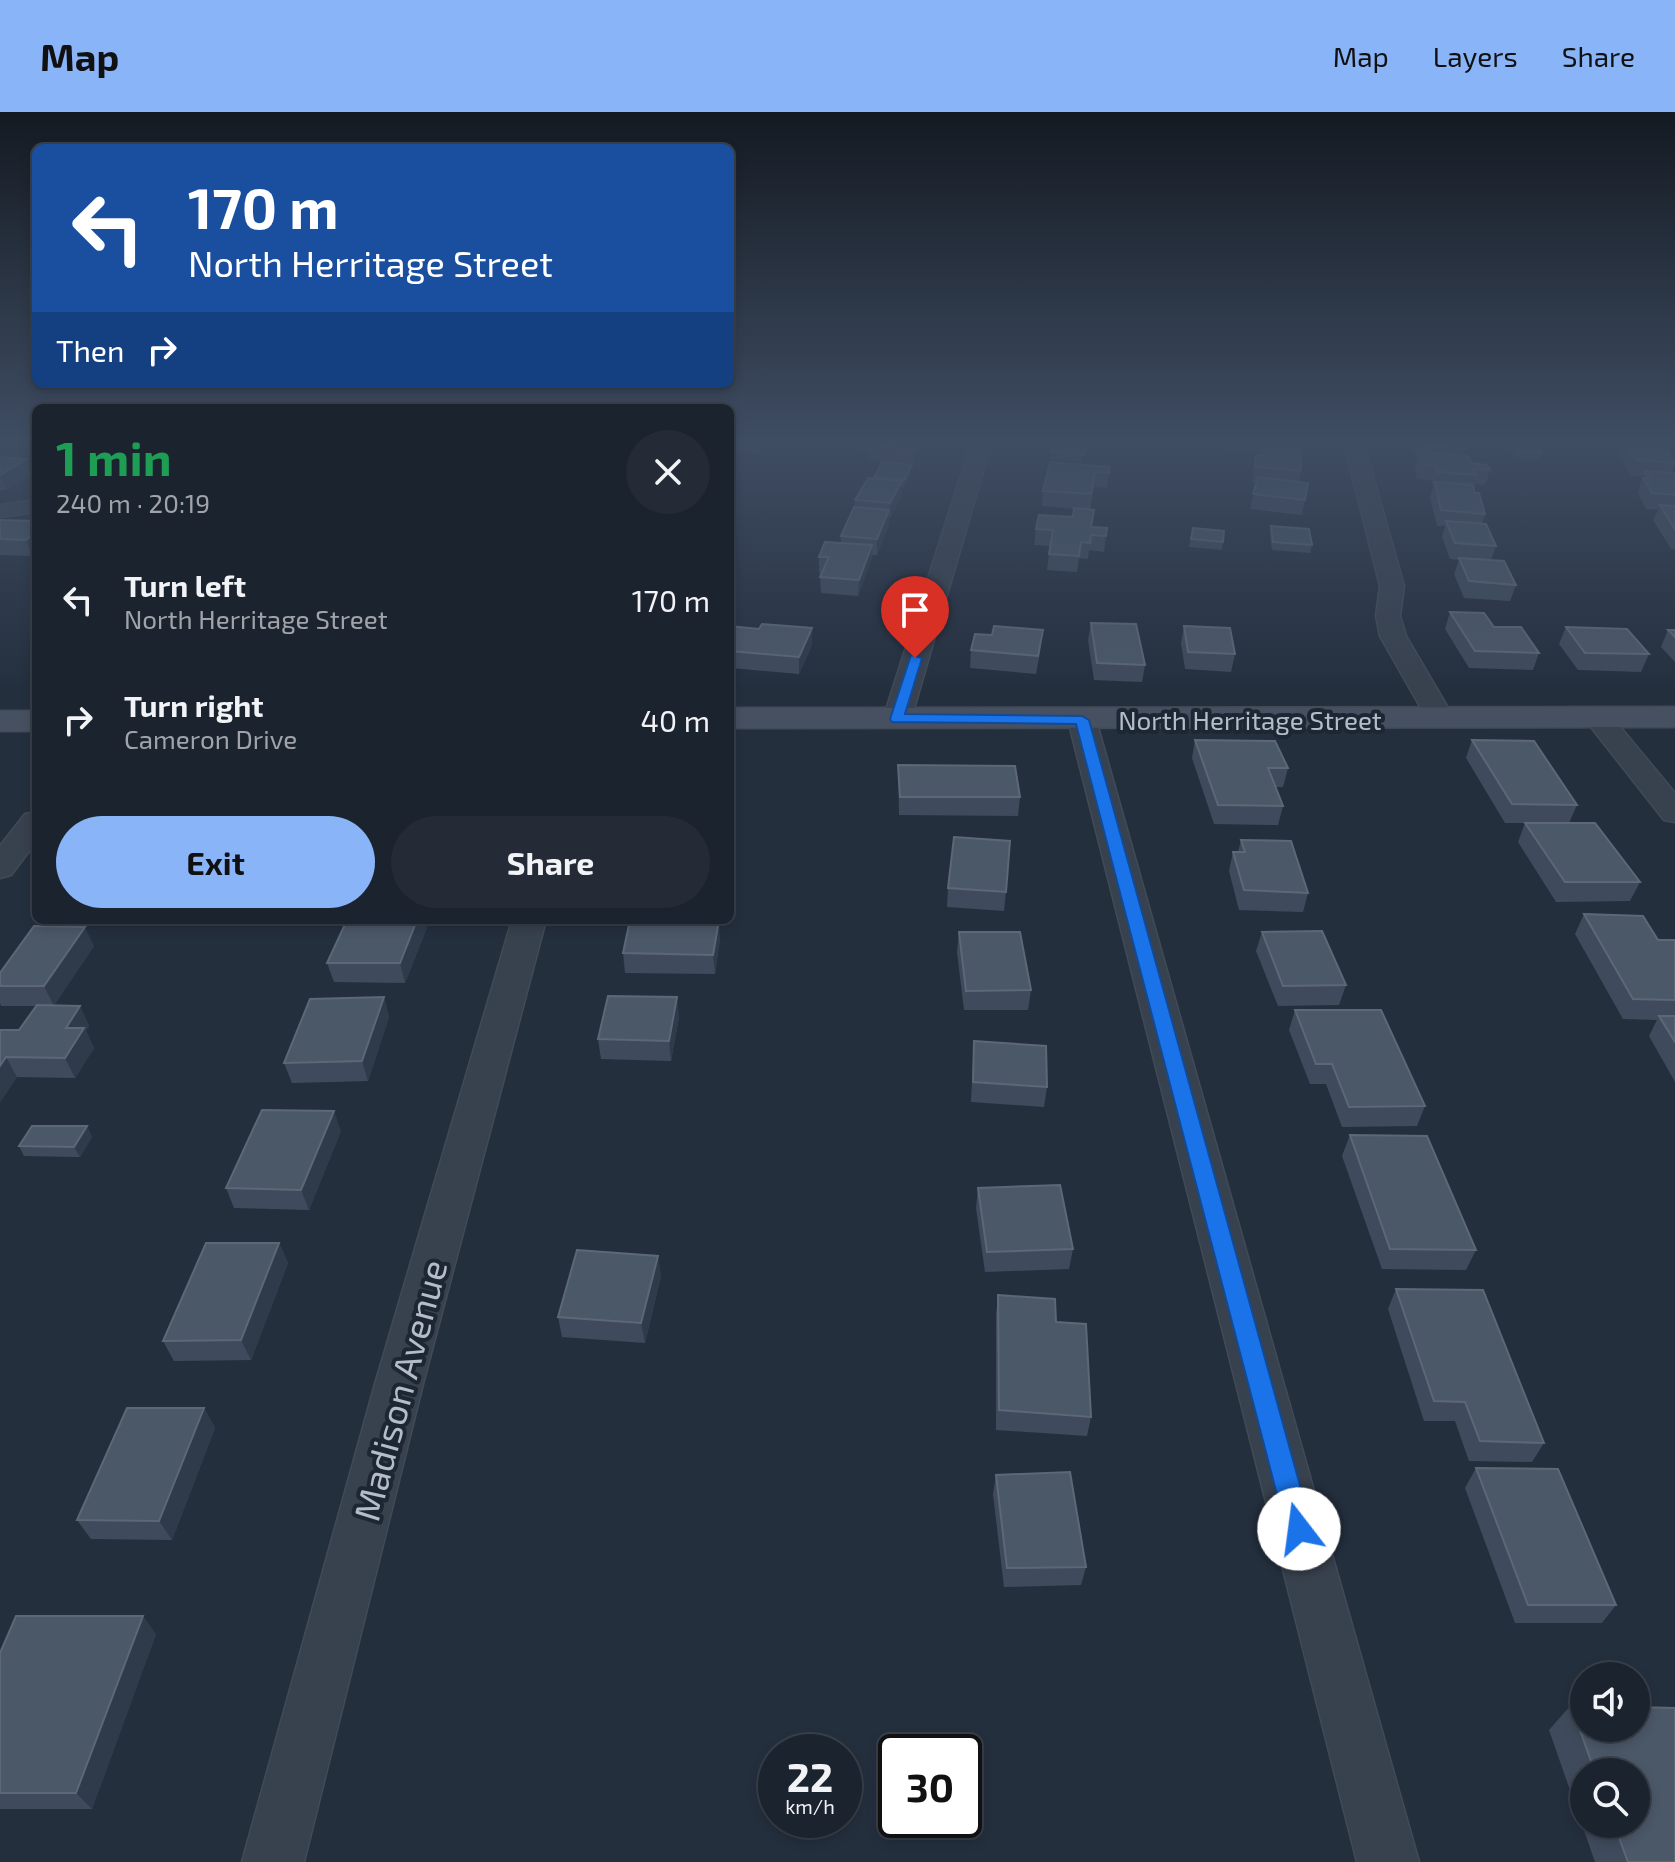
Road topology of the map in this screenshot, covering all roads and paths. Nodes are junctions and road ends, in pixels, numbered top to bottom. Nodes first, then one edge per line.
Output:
1 (956, 526) edge
2 (1376, 526) edge
3 (1597, 717) junction
4 (1675, 717) edge
5 (734, 718) edge
6 (1440, 718) junction
7 (897, 719) junction
8 (1082, 720) junction
9 (1675, 813) edge
10 (32, 826) edge
11 (0, 868) edge
12 (528, 924) edge
13 (273, 1862) edge
14 (1388, 1862) edge

1 - 7 street
2 - 6 street
3 - 4 street, North Herritage Street
3 - 6 street, North Herritage Street
3 - 9 street
5 - 7 street, North Herritage Street
6 - 8 street, North Herritage Street
7 - 8 street, North Herritage Street
8 - 14 street
10 - 11 street
12 - 13 street, Madison Avenue

